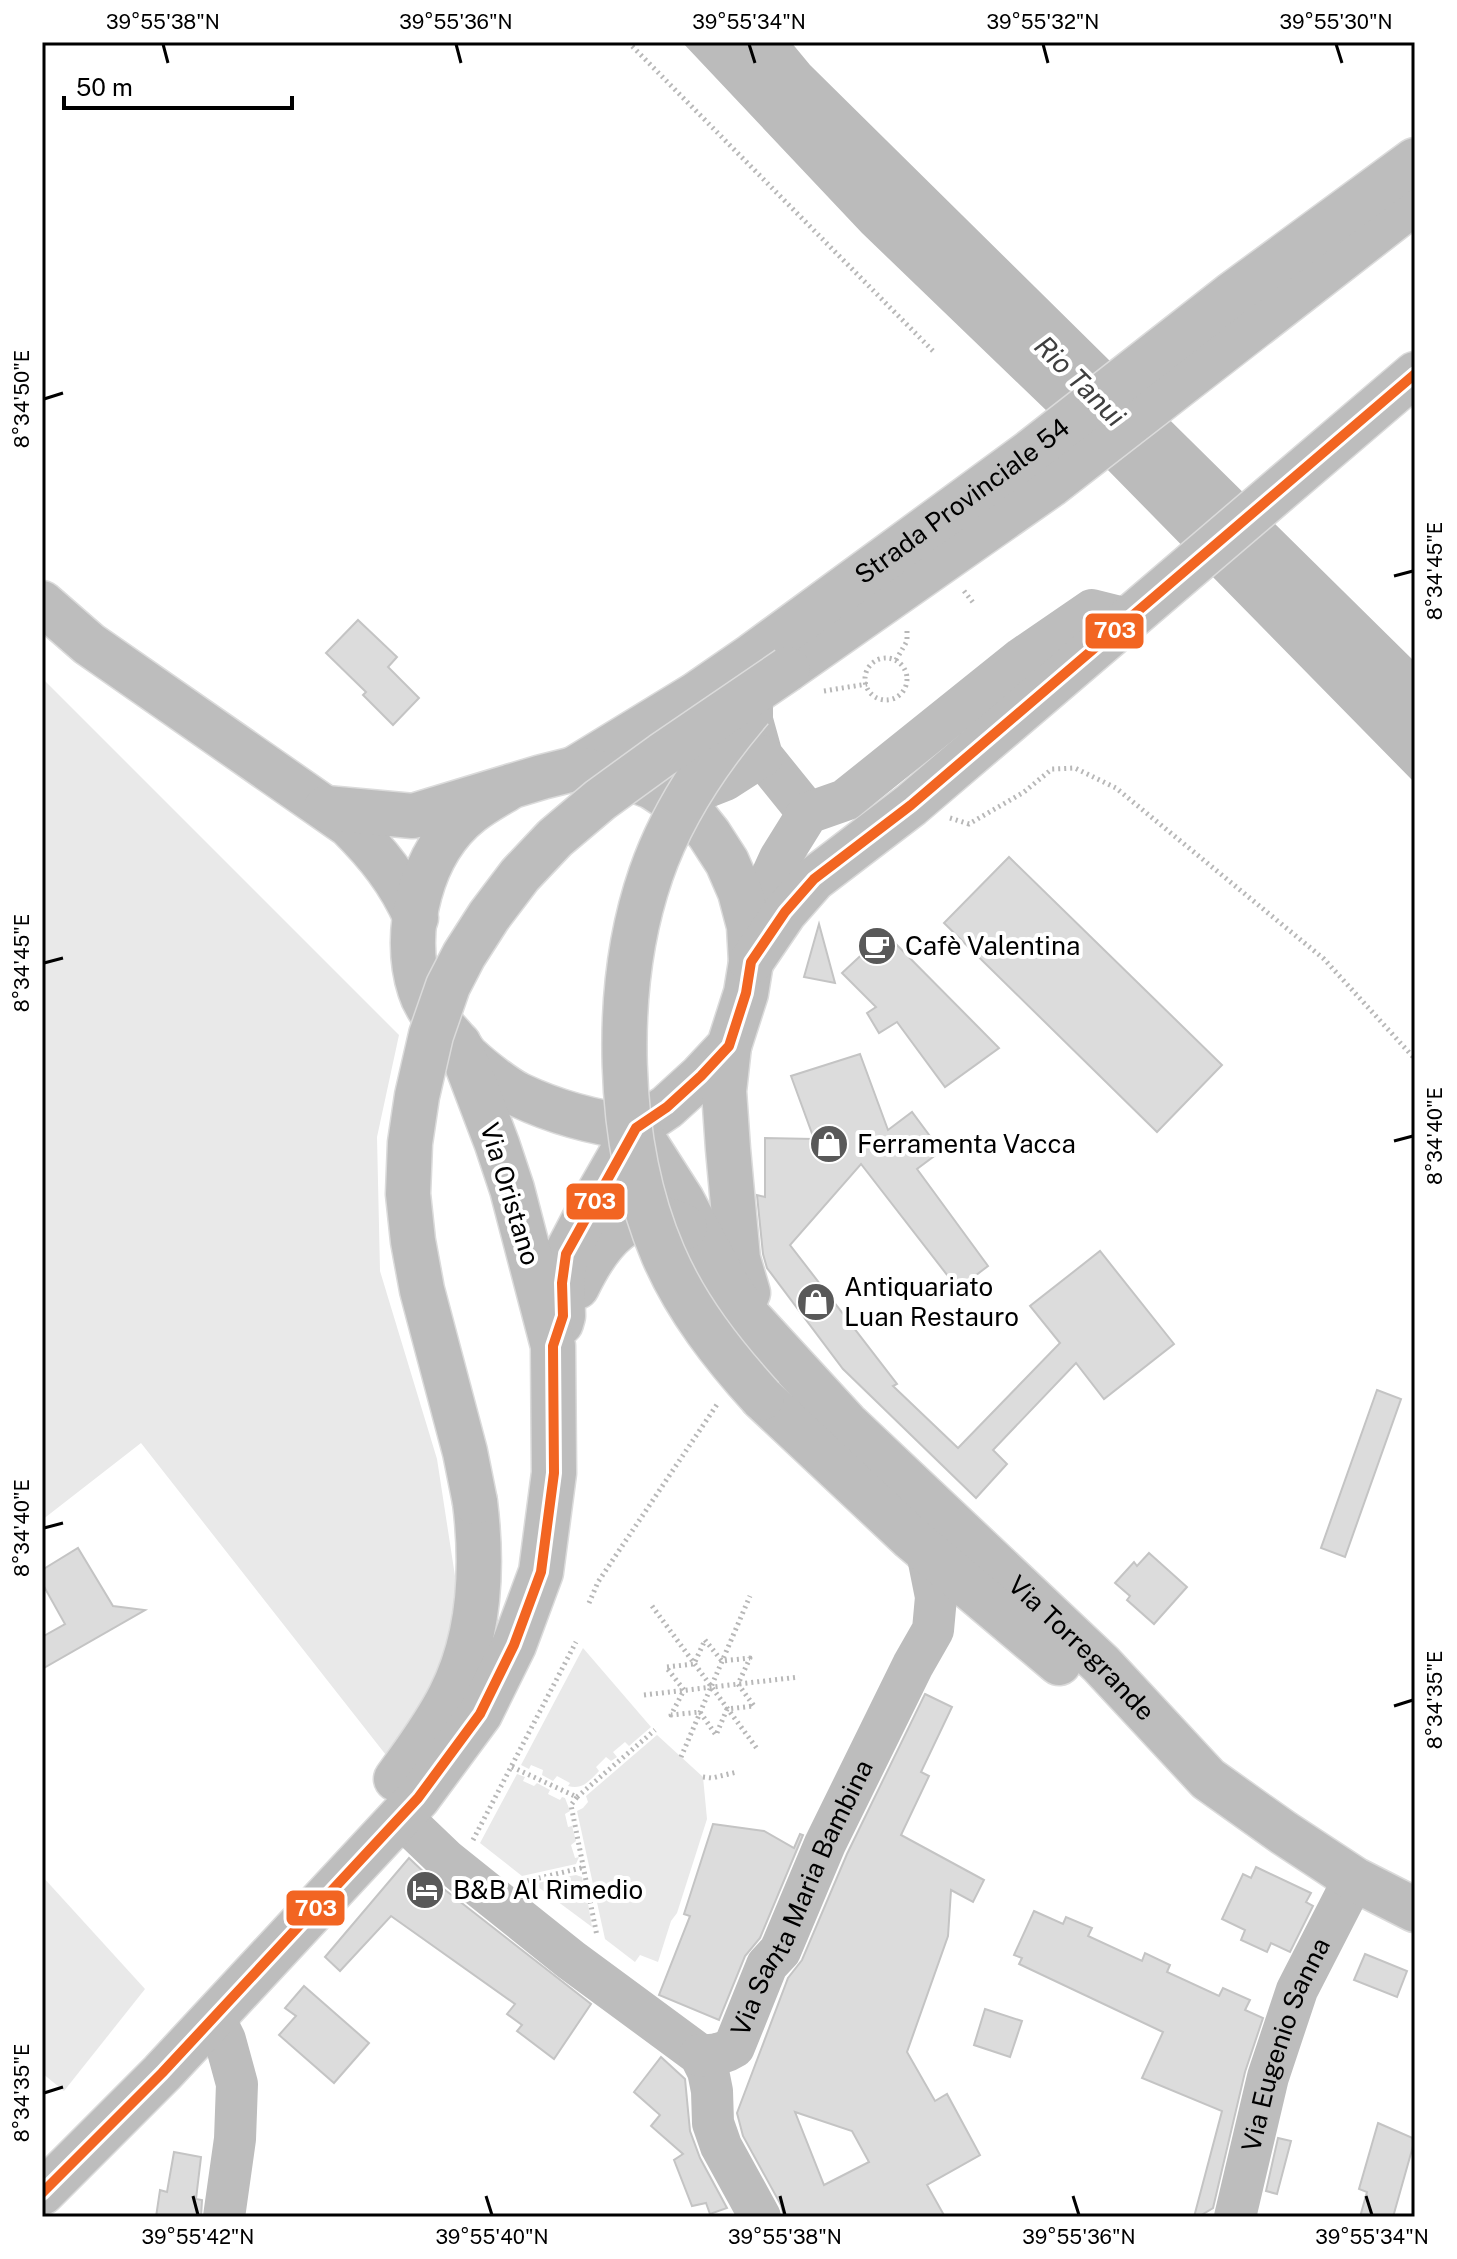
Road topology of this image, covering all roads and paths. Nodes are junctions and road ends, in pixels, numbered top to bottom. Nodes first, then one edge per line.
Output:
1 (628, 42) edge
2 (1415, 160) edge
3 (1415, 202) edge
4 (1244, 310) junction
5 (933, 351) dead end
6 (1415, 374) edge
7 (42, 603) edge
8 (1142, 607) junction
9 (787, 672) junction
10 (867, 684) junction
11 (762, 756) junction
12 (574, 769) junction
13 (512, 786) junction
14 (674, 800) junction
15 (911, 805) junction
16 (326, 808) junction
17 (808, 813) junction
18 (416, 918) junction
19 (750, 944) junction
20 (459, 1044) junction
21 (729, 1046) junction
22 (1415, 1059) edge
23 (636, 1128) junction
24 (699, 1232) junction
25 (558, 1331) junction
26 (777, 1348) junction
27 (742, 1397) junction
28 (927, 1552) junction
29 (750, 1596) dead end
30 (589, 1603) dead end
31 (652, 1606) dead end
32 (576, 1642) dead end
33 (722, 1661) junction
34 (694, 1664) junction
35 (799, 1677) dead end
36 (738, 1684) junction
37 (711, 1687) junction
38 (684, 1690) junction
39 (644, 1695) dead end
40 (727, 1709) junction
41 (700, 1712) junction
42 (655, 1730) dead end
43 (758, 1750) dead end
44 (681, 1757) dead end
45 (512, 1767) junction
46 (737, 1772) dead end
47 (703, 1777) dead end
48 (1208, 1779) junction
49 (577, 1797) junction
50 (401, 1817) junction
51 (471, 1844) dead end
52 (357, 1864) junction
53 (585, 1867) junction
54 (1354, 1879) junction
55 (535, 1892) dead end
56 (1415, 1910) edge
57 (585, 1930) dead end
58 (214, 2018) junction
59 (700, 2055) junction
60 (42, 2193) edge
61 (224, 2217) edge
62 (760, 2217) edge
63 (1235, 2217) edge

1 - 5 path
2 - 4 main road, Strada Provinciale 54
3 - 4 main road
4 - 9 main road
4 - 9 main road, Strada Provinciale 54
6 - 8 main road
7 - 16 main road
8 - 15 main road
8 - 17 street
9 - 10 path
9 - 11 street
9 - 12 main road, Strada Provinciale 54
9 - 27 main road, bridge
9 - 52 main road, bridge
10 - 10 path
11 - 14 street
11 - 17 street
12 - 13 main road
12 - 14 main road
13 - 16 main road
13 - 18 main road
14 - 19 main road
15 - 19 main road
15 - 22 path
16 - 18 main road
17 - 19 street
18 - 20 main road
19 - 21 main road
20 - 23 main road
20 - 25 main road, Via Oristano
21 - 23 main road
21 - 26 main road, Via Torregrande
23 - 24 main road, Via Torregrande
23 - 25 main road, Via Oristano
24 - 25 main road
24 - 26 main road, Via Torregrande
25 - 50 main road, Via Oristano
26 - 48 main road, Via Torregrande
27 - 28 main road
27 - 30 path
28 - 48 main road
28 - 59 street, Via Santa Maria Bambina
29 - 33 path
31 - 34 path
32 - 45 path
33 - 34 path
33 - 36 path
33 - 37 path
34 - 37 path
34 - 38 path
35 - 36 path
36 - 37 path
36 - 40 path
37 - 38 path
37 - 40 path
37 - 41 path
38 - 39 path
38 - 41 path
40 - 41 path
40 - 43 path
41 - 44 path
42 - 49 path
45 - 49 path
45 - 51 path
46 - 47 path
48 - 54 main road, Via Torregrande
49 - 53 path
50 - 52 main road, Via Oristano
50 - 59 street
52 - 58 main road, Via Oristano
53 - 55 path
53 - 57 path
54 - 56 main road, Via Torregrande
54 - 63 street, Via Eugenio Sanna
58 - 60 main road, Via Oristano
58 - 61 street
59 - 62 street, Via Santa Maria Bambina

